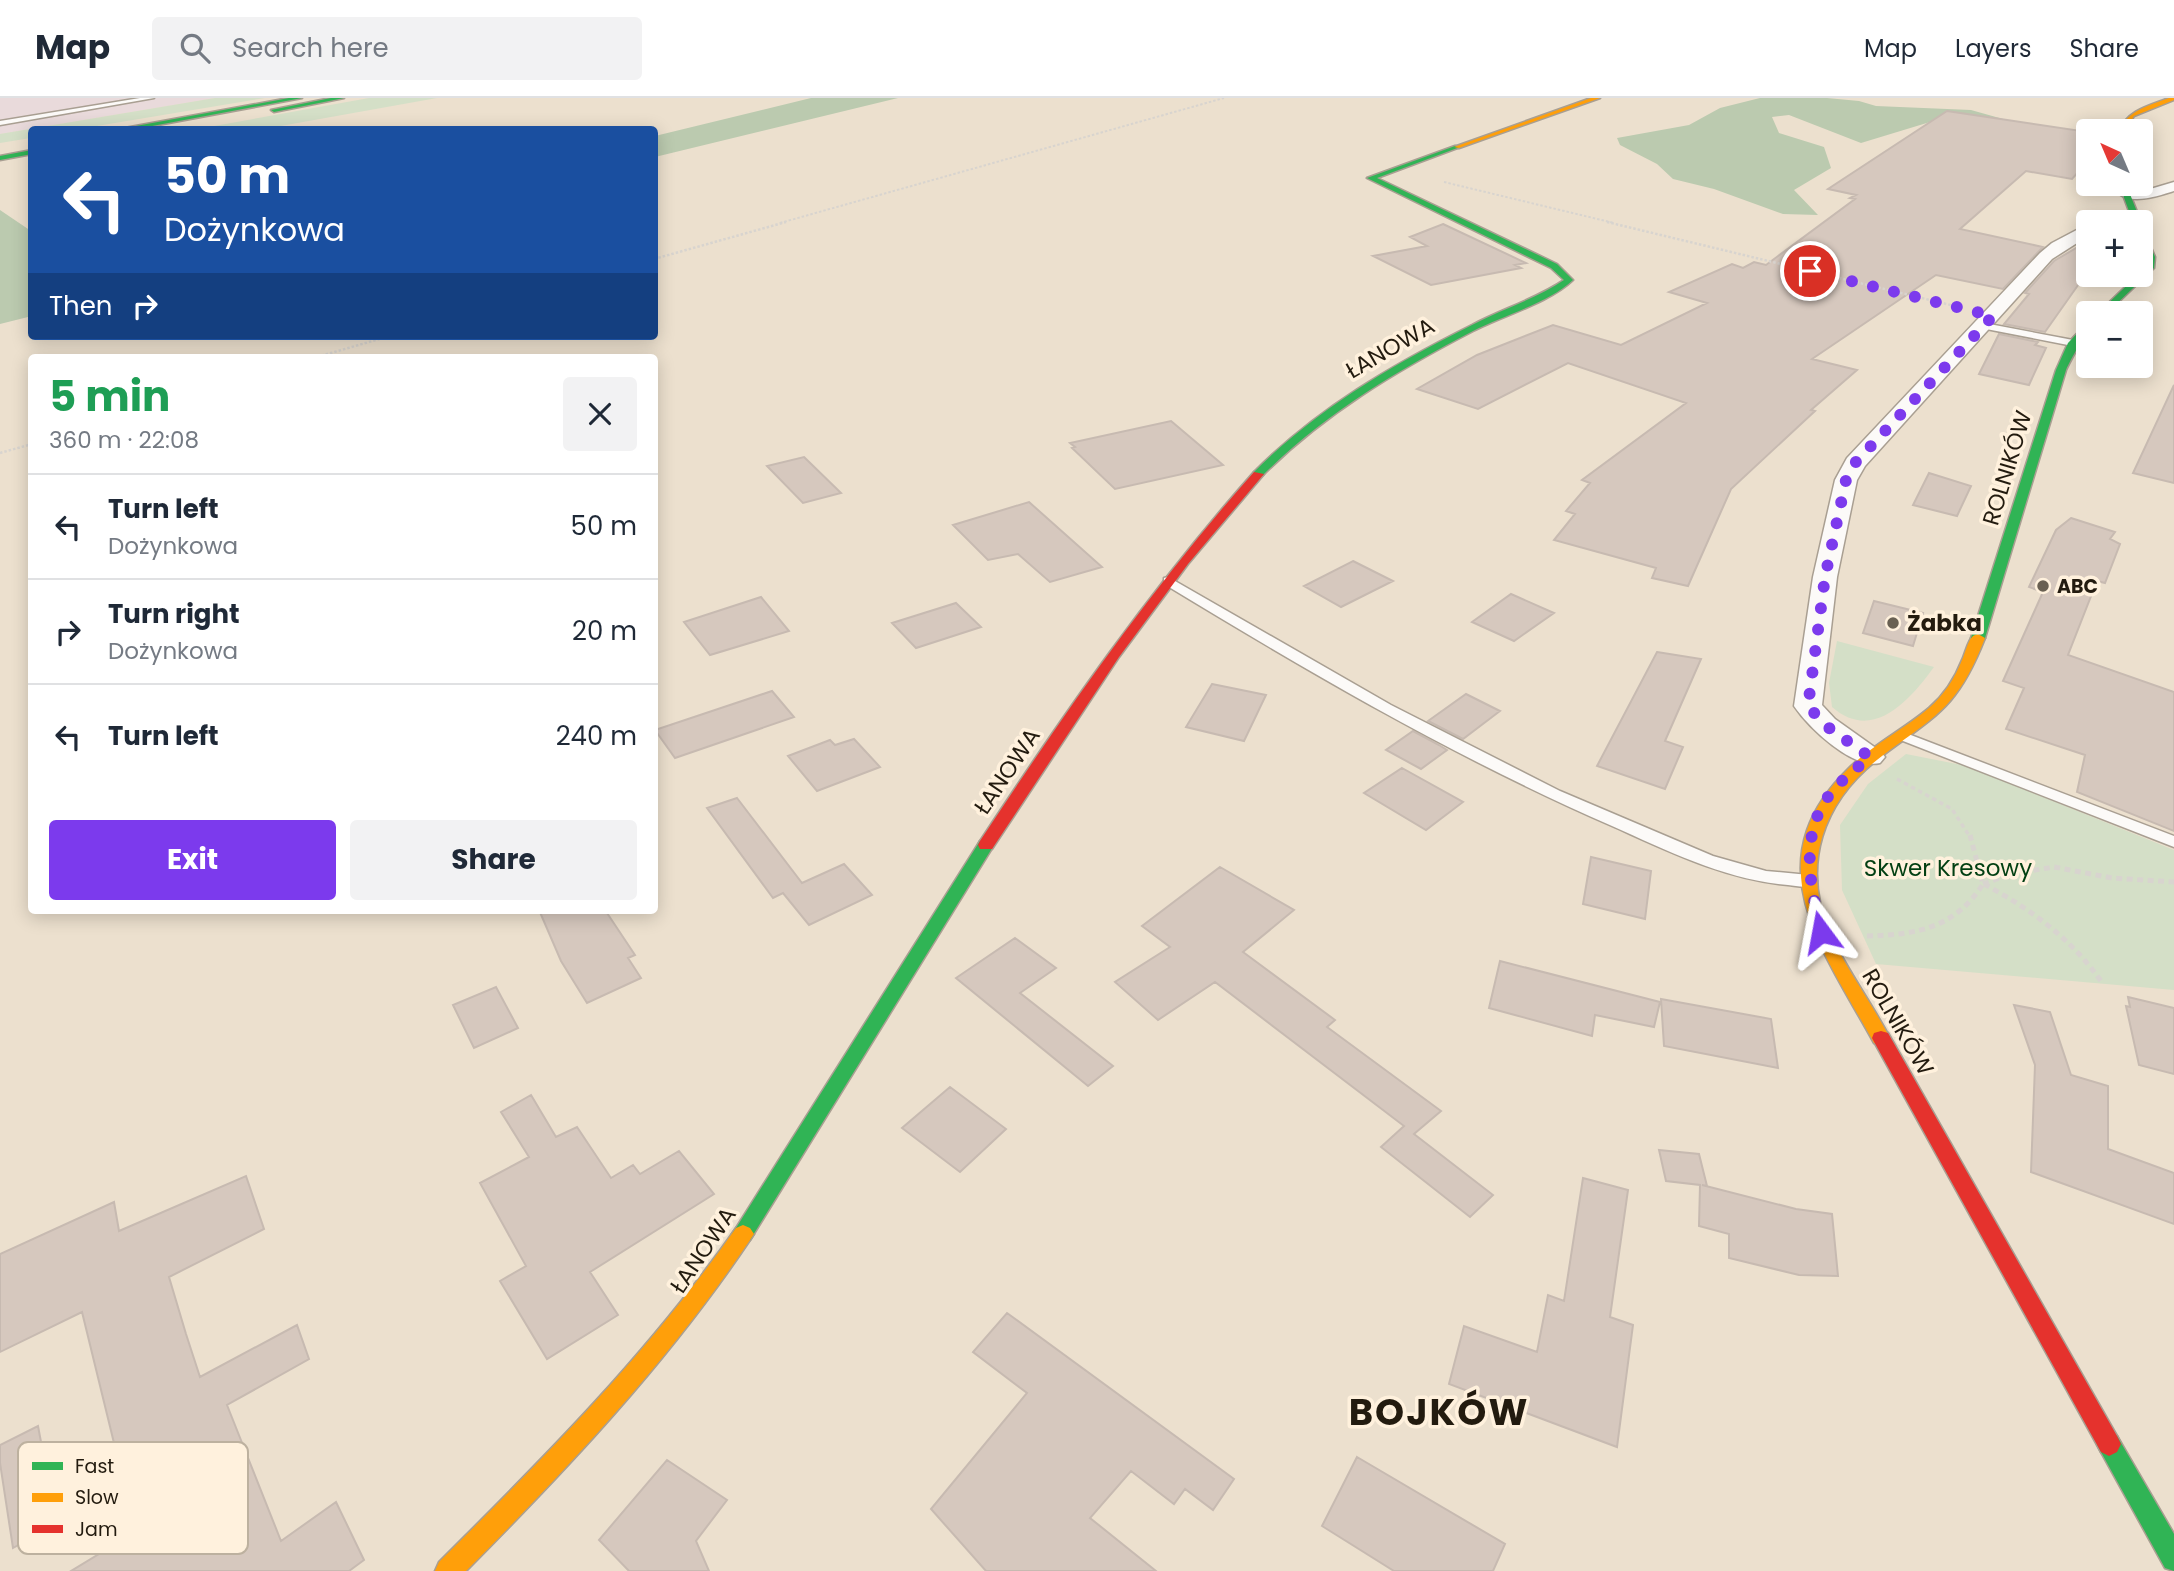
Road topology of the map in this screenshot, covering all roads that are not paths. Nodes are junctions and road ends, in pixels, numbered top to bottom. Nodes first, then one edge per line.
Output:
1 (151, 98) edge
2 (299, 98) edge
3 (341, 98) edge
4 (1597, 98) edge
5 (2174, 98) edge
6 (2127, 119) edge
7 (0, 123) edge
8 (140, 126) edge
9 (184, 126) edge
10 (28, 145) edge
11 (0, 150) edge
12 (28, 153) edge
13 (0, 158) edge
14 (2174, 186) edge
15 (2153, 192) edge
16 (2076, 236) edge
17 (2130, 287) edge
18 (2115, 301) edge
19 (1989, 321) junction
20 (2076, 340) edge
21 (2073, 343) junction
22 (1168, 582) junction
23 (1903, 736) junction
24 (1870, 757) junction
25 (2174, 842) edge
26 (1809, 881) junction
27 (2174, 1559) edge
28 (449, 1571) edge

1 - 7 lane
2 - 8 main road
3 - 9 main road
4 - 22 main road, ŁANOWA
5 - 6 main road
10 - 11 main road
12 - 13 main road
14 - 15 street
16 - 19 street
17 - 18 main road
19 - 21 lane
19 - 24 street
20 - 21 main road, ROLNIKÓW
21 - 23 main road, ROLNIKÓW
22 - 26 lane
22 - 28 main road, ŁANOWA
23 - 24 main road, ROLNIKÓW
23 - 25 lane
24 - 26 main road, ROLNIKÓW
26 - 27 main road, ROLNIKÓW

